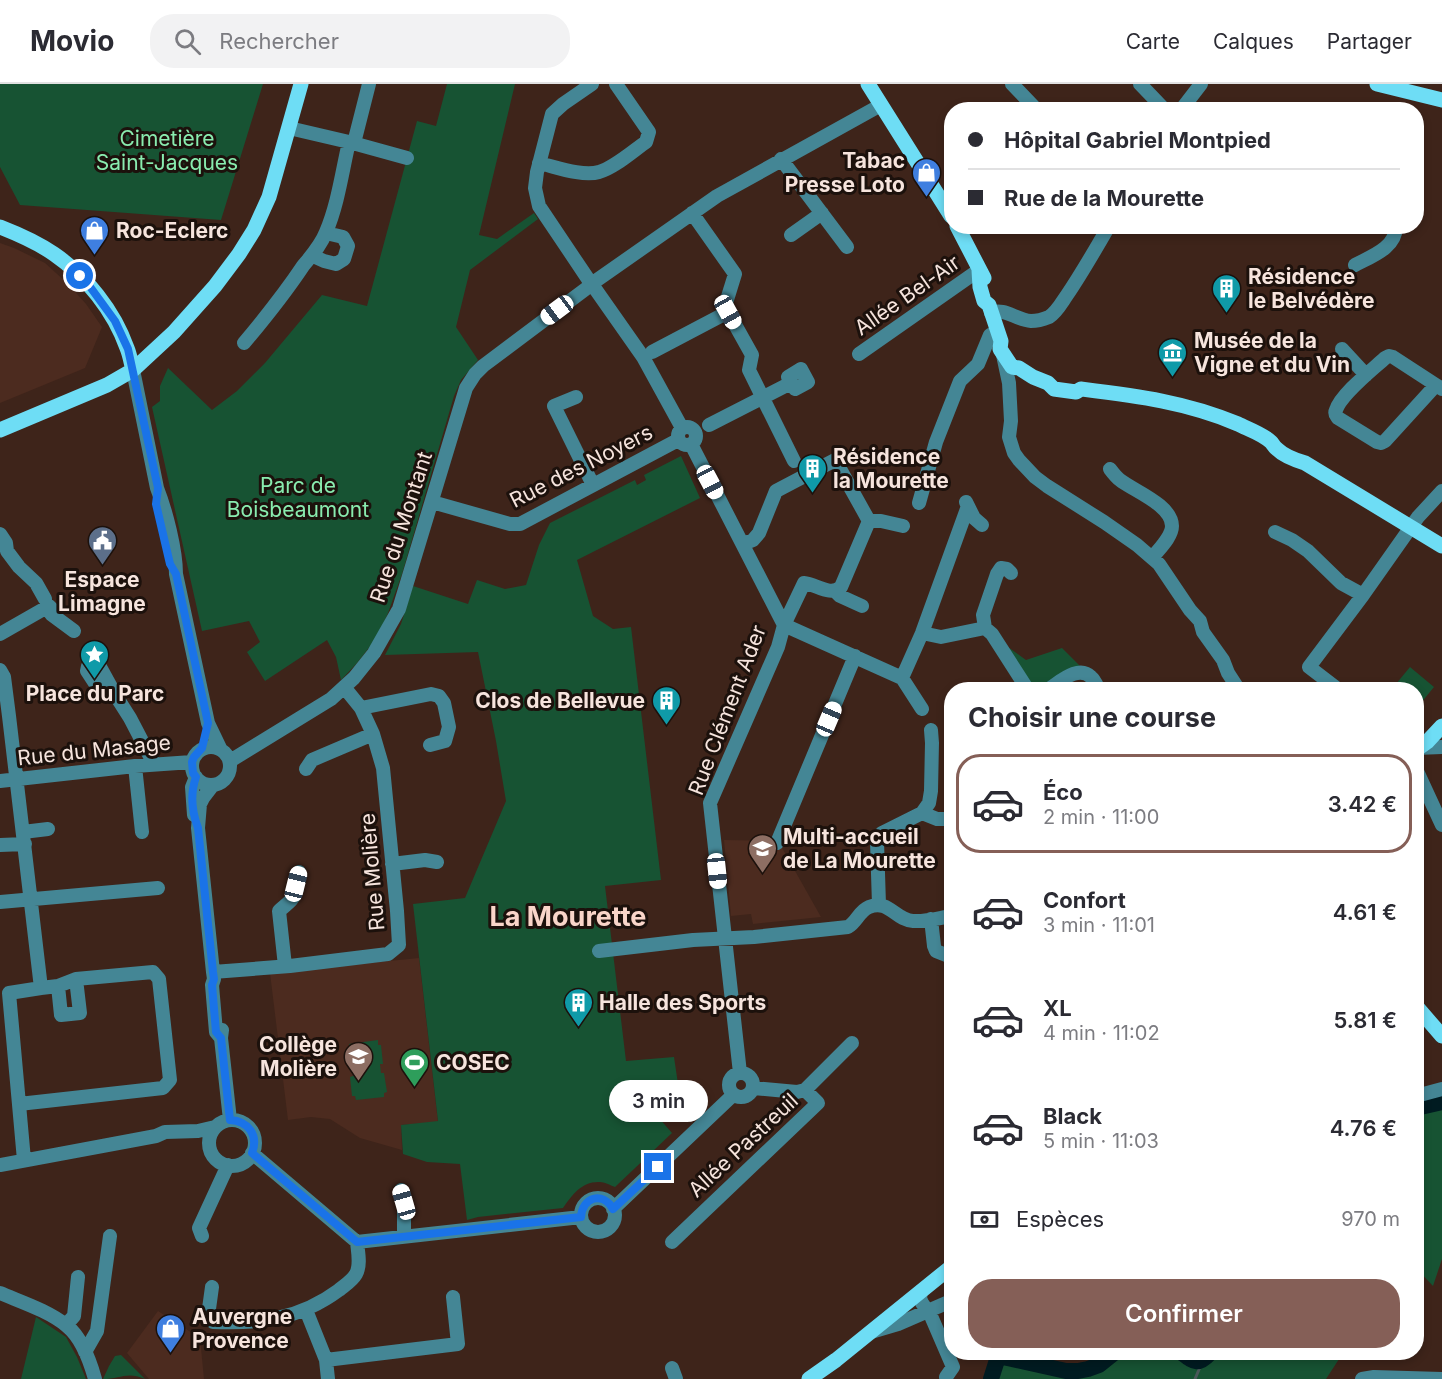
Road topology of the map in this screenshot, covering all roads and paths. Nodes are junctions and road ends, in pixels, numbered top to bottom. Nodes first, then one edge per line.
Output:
1 (301, 84) edge
2 (369, 84) edge
3 (592, 84) edge
4 (616, 84) edge
5 (868, 84) edge
6 (1012, 84) edge
7 (1140, 84) edge
8 (1201, 84) edge
9 (1377, 84) edge
10 (1442, 100) edge
11 (1029, 102) edge
12 (1157, 102) edge
13 (1186, 102) edge
14 (880, 105) junction
15 (289, 128) junction
16 (352, 143) junction
17 (407, 158) dead end
18 (780, 159) junction
19 (539, 163) junction
20 (944, 205) edge
21 (692, 213) junction
22 (822, 213) junction
23 (0, 227) edge
24 (326, 233) junction
25 (962, 234) edge
26 (1104, 234) edge
27 (1395, 234) edge
28 (791, 235) dead end
29 (847, 247) dead end
30 (313, 256) junction
31 (1355, 265) dead end
32 (979, 270) junction
33 (592, 284) junction
34 (990, 309) junction
35 (728, 312) junction
36 (244, 343) dead end
37 (1000, 343) junction
38 (1342, 349) dead end
39 (652, 352) dead end
40 (859, 354) dead end
41 (1019, 368) junction
42 (133, 370) junction
43 (805, 375) dead end
44 (1366, 375) junction
45 (1009, 383) junction
46 (1439, 387) edge
47 (576, 397) dead end
48 (762, 398) junction
49 (709, 425) dead end
50 (0, 430) edge
51 (684, 438) junction
52 (794, 461) dead end
53 (1110, 469) dead end
54 (593, 485) junction
55 (1442, 491) edge
56 (432, 502) junction
57 (919, 503) dead end
58 (869, 521) junction
59 (982, 525) dead end
60 (903, 526) dead end
61 (1411, 526) junction
62 (1275, 532) dead end
63 (0, 534) edge
64 (742, 544) junction
65 (1442, 546) edge
66 (1152, 558) junction
67 (1006, 571) dead end
68 (836, 592) junction
69 (1364, 595) junction
70 (42, 604) junction
71 (861, 606) dead end
72 (784, 625) junction
73 (985, 628) junction
74 (74, 631) dead end
75 (922, 633) junction
76 (0, 634) edge
77 (855, 656) junction
78 (0, 670) edge
79 (902, 678) junction
80 (1023, 682) edge
81 (1060, 682) edge
82 (1094, 682) edge
83 (1234, 682) edge
84 (1329, 682) edge
85 (344, 687) junction
86 (116, 696) dead end
87 (361, 708) junction
88 (922, 709) dead end
89 (208, 723) junction
90 (1442, 724) edge
91 (931, 730) dead end
92 (374, 734) junction
93 (1424, 735) edge
94 (430, 746) dead end
95 (1424, 747) edge
96 (1442, 747) edge
97 (202, 748) junction
98 (220, 748) junction
99 (230, 761) junction
100 (192, 762) junction
101 (154, 764) junction
102 (135, 766) junction
103 (306, 769) dead end
104 (196, 777) junction
105 (0, 780) edge
106 (17, 780) junction
107 (213, 785) junction
108 (1424, 786) edge
109 (922, 813) junction
110 (944, 819) edge
111 (1442, 825) edge
112 (198, 828) junction
113 (48, 829) dead end
114 (142, 832) dead end
115 (24, 838) junction
116 (777, 843) dead end
117 (0, 845) edge
118 (437, 862) dead end
119 (393, 864) junction
120 (299, 872) dead end
121 (158, 888) dead end
122 (31, 900) junction
123 (0, 902) edge
124 (879, 905) junction
125 (944, 917) edge
126 (931, 919) junction
127 (725, 939) junction
128 (599, 951) dead end
129 (944, 954) edge
130 (285, 966) junction
131 (214, 975) junction
132 (76, 980) junction
133 (58, 986) junction
134 (40, 988) junction
135 (1424, 1015) edge
136 (1442, 1036) edge
137 (852, 1043) dead end
138 (740, 1073) junction
139 (753, 1088) junction
140 (1442, 1089) edge
141 (805, 1090) junction
142 (1424, 1094) edge
143 (733, 1095) junction
144 (19, 1104) junction
145 (230, 1120) junction
146 (215, 1127) junction
147 (156, 1136) junction
148 (209, 1146) junction
149 (252, 1153) junction
150 (24, 1160) junction
151 (0, 1165) edge
152 (228, 1165) junction
153 (401, 1190) dead end
154 (613, 1209) junction
155 (581, 1217) junction
156 (110, 1236) dead end
157 (201, 1236) dead end
158 (404, 1237) junction
159 (357, 1242) junction
160 (672, 1242) dead end
161 (944, 1273) edge
162 (78, 1277) dead end
163 (212, 1287) dead end
164 (921, 1291) junction
165 (0, 1293) edge
166 (453, 1297) dead end
167 (944, 1304) edge
168 (306, 1310) junction
169 (921, 1314) junction
170 (66, 1325) junction
171 (869, 1333) junction
172 (944, 1346) edge
173 (85, 1352) junction
174 (326, 1360) junction
175 (950, 1360) edge
176 (946, 1377) dead end
177 (1442, 1378) edge
178 (95, 1379) edge
179 (328, 1379) edge
180 (809, 1379) edge
181 (1362, 1379) edge

1 - 15 main road
2 - 16 street
3 - 19 street, Rue des Noyers
4 - 19 street
5 - 14 main road
6 - 11 street
7 - 12 street
8 - 13 street
9 - 10 main road
14 - 18 street, Rue du Montant
14 - 20 main road
15 - 16 street
15 - 42 main road
16 - 17 street
16 - 24 street
18 - 21 street, Rue du Montant
18 - 22 street
19 - 33 street, Rue des Noyers
21 - 33 street, Rue du Montant
21 - 35 street
22 - 28 street
22 - 29 street
23 - 42 main road
24 - 30 street
24 - 30 street
25 - 32 main road
26 - 34 street
27 - 31 street
30 - 36 street
32 - 34 main road
32 - 40 street, Allée Bel-Air
33 - 51 street, Rue des Noyers
33 - 56 street, Rue du Montant
34 - 37 main road
35 - 39 street
35 - 48 street
37 - 41 main road
37 - 45 street
37 - 57 street
38 - 44 street
41 - 45 street
41 - 61 main road
42 - 50 main road
42 - 89 street
43 - 48 street
44 - 46 street
44 - 46 street
45 - 66 street
47 - 54 street
48 - 49 street
48 - 52 street
51 - 54 street, Rue des Noyers
51 - 64 street, Rue Clément Ader
53 - 66 street
54 - 56 street, Rue des Noyers
55 - 61 street
56 - 85 street, Rue du Montant
58 - 60 street
58 - 64 street
58 - 68 street
59 - 75 street
61 - 65 main road
61 - 69 street
62 - 69 street
63 - 70 street
64 - 72 street, Rue Clément Ader
66 - 83 street
67 - 73 street
68 - 71 street
68 - 72 street
69 - 84 street
70 - 74 street
70 - 76 street
72 - 77 street
72 - 127 street, Rue Clément Ader
73 - 75 street
73 - 80 street
75 - 79 street
77 - 79 street
77 - 116 street
78 - 106 street
79 - 88 street
81 - 82 street
85 - 87 street, Rue Molière
85 - 99 street, Rue du Montant
86 - 101 street
87 - 92 street, Rue Molière
87 - 94 street
89 - 97 street
89 - 98 street
90 - 93 main road
91 - 109 street
92 - 103 street
92 - 119 street, Rue Molière
95 - 96 street
97 - 98 street
97 - 100 street
98 - 99 street
99 - 107 street
100 - 101 street, Rue du Masage
100 - 104 street
101 - 102 street, Rue du Masage
102 - 106 street, Rue du Masage
102 - 114 street
104 - 107 street
104 - 112 street
105 - 106 street, Rue du Masage
106 - 115 street
107 - 112 street
108 - 111 street
109 - 110 street
109 - 124 street
112 - 131 street
113 - 115 street
115 - 117 street
115 - 122 street
118 - 119 street
119 - 130 street, Rue Molière
120 - 130 street
121 - 122 street
122 - 123 street
122 - 134 street
124 - 126 street
124 - 127 street
125 - 126 street
126 - 129 street
127 - 128 street
127 - 138 street, Rue Clément Ader
130 - 131 street, Rue Molière
131 - 145 street
132 - 133 street
132 - 133 street
132 - 144 street
133 - 134 street
134 - 144 street
135 - 136 main road
137 - 141 street
138 - 139 street
138 - 143 street
139 - 141 street, Allée Pastreuil
139 - 143 street
140 - 142 street
141 - 160 street, Allée Pastreuil
143 - 154 street
144 - 150 street
145 - 146 street
145 - 149 street
146 - 147 street
146 - 148 street
147 - 148 street
147 - 150 street
148 - 152 street
149 - 152 street
149 - 159 street
150 - 151 street
152 - 157 street
153 - 158 street
154 - 155 street
154 - 155 street
155 - 158 street
156 - 173 street
158 - 159 street
159 - 168 street
161 - 164 main road
162 - 170 street
163 - 168 street
164 - 169 street
164 - 171 main road
165 - 170 street
166 - 174 street
167 - 169 street
168 - 174 street
169 - 171 street
169 - 172 street
170 - 173 street
171 - 180 main road
173 - 178 street
174 - 179 street
175 - 176 street
177 - 181 street

